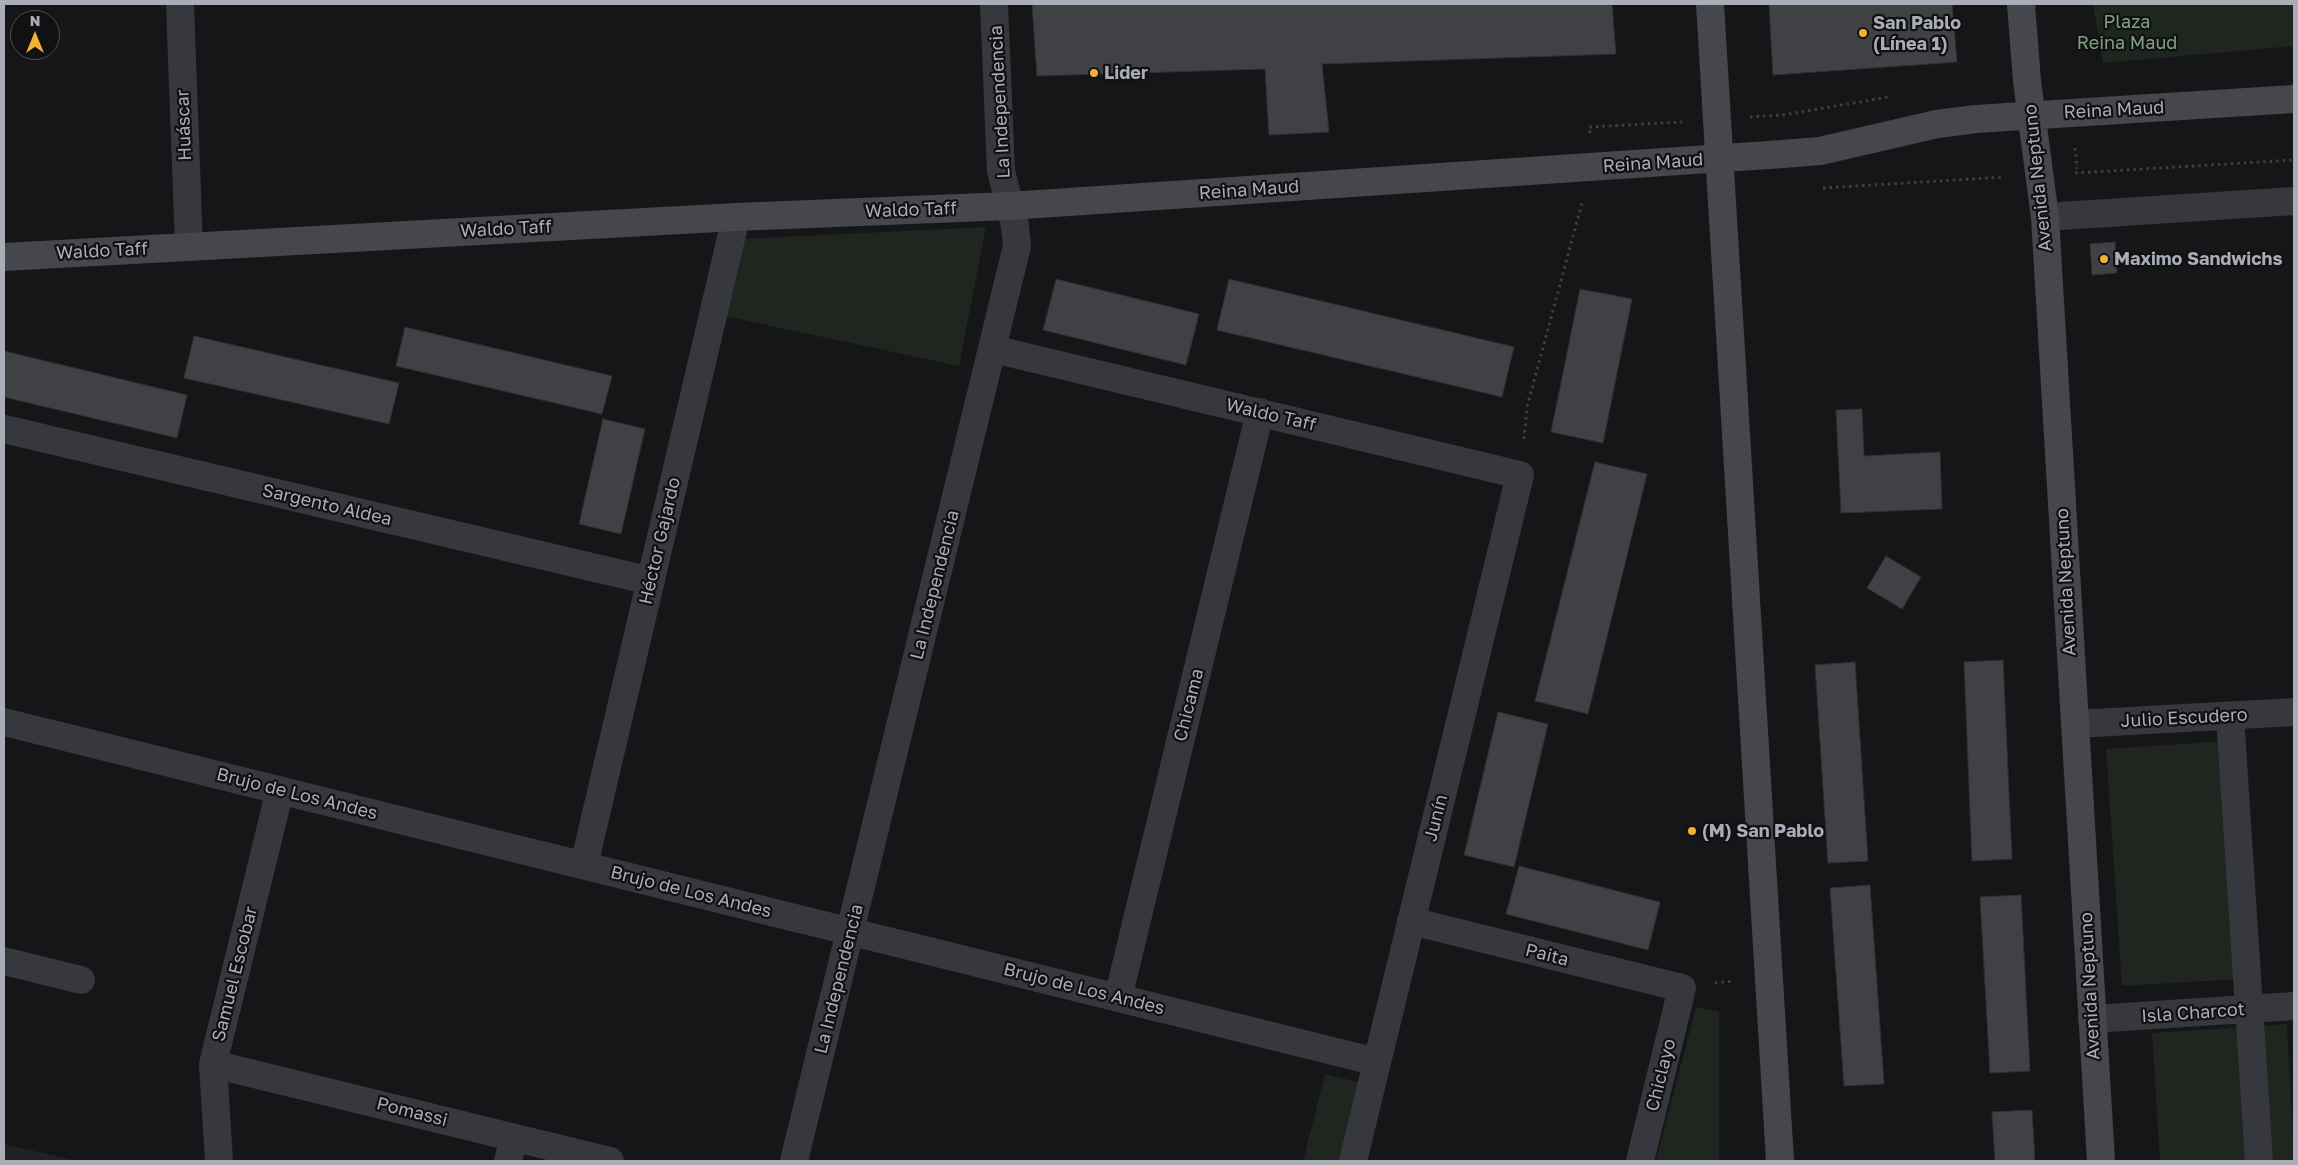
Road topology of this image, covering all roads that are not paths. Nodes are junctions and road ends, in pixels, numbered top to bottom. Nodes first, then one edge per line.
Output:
1 (180, 4) edge
2 (994, 4) edge
3 (1710, 4) edge
4 (2021, 4) edge
5 (2294, 100) edge
6 (2031, 114) junction
7 (1719, 158) junction
8 (2294, 201) edge
9 (1009, 206) junction
10 (736, 217) junction
11 (2044, 217) junction
12 (189, 247) junction
13 (4, 257) edge
14 (993, 349) junction
15 (1260, 412) junction
16 (4, 429) edge
17 (1520, 475) joint
18 (651, 581) junction
19 (2294, 712) edge
20 (2230, 716) junction
21 (4, 722) edge
22 (2075, 724) junction
23 (280, 790) junction
24 (584, 865) junction
25 (1412, 921) junction
26 (850, 931) junction
27 (4, 960) edge
28 (81, 980) dead end
29 (1682, 988) joint
30 (1118, 998) junction
31 (2294, 1006) edge
32 (2249, 1009) junction
33 (2092, 1019) junction
34 (1377, 1062) junction
35 (213, 1064) junction
36 (511, 1149) edge
37 (219, 1161) edge
38 (610, 1161) edge
39 (794, 1161) edge
40 (1353, 1161) edge
41 (1640, 1161) edge
42 (1780, 1161) edge
43 (2101, 1161) edge
44 (2259, 1161) edge

1 - 12 street, Huáscar
2 - 9 street, La Independencia
3 - 7 main road
4 - 6 main road, Avenida Neptuno
5 - 6 main road, Reina Maud
6 - 7 main road, Reina Maud
6 - 11 main road, Avenida Neptuno
7 - 9 main road, Reina Maud
7 - 42 main road
8 - 11 street
9 - 10 main road, Waldo Taff
9 - 14 street, La Independencia
10 - 12 main road, Waldo Taff
10 - 18 street, Héctor Gajardo
11 - 22 main road, Avenida Neptuno
12 - 13 main road, Waldo Taff
14 - 15 street, Waldo Taff
14 - 26 street, La Independencia
15 - 17 street, Waldo Taff
15 - 30 street, Chicama
16 - 18 street, Sargento Aldea
17 - 25 street, Junín
18 - 24 street, Héctor Gajardo
19 - 20 street, Julio Escudero
20 - 22 street, Julio Escudero
20 - 32 street
21 - 23 street, Brujo de Los Andes
22 - 33 main road, Avenida Neptuno
23 - 24 street, Brujo de Los Andes
23 - 35 street, Samuel Escobar
24 - 26 street, Brujo de Los Andes
25 - 29 street, Paita
25 - 34 street, Junín
26 - 30 street, Brujo de Los Andes
26 - 39 street, La Independencia
27 - 28 street
29 - 41 street, Chiclayo
30 - 34 street, Brujo de Los Andes
31 - 32 street, Isla Charcot
32 - 33 street, Isla Charcot
32 - 44 street
33 - 43 main road, Avenida Neptuno
34 - 40 street, Junín
35 - 36 street, Pomassi
35 - 37 street, Samuel Escobar
36 - 38 street, Pomassi

